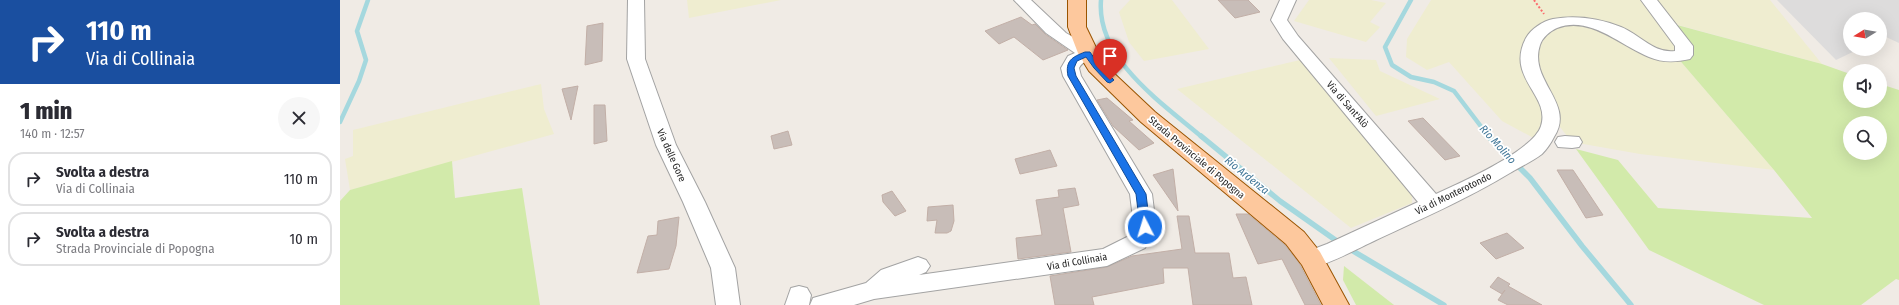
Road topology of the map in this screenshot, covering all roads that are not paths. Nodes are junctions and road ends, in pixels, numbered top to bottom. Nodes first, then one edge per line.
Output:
1 (636, 0) edge
2 (1022, 0) edge
3 (1077, 0) edge
4 (1288, 0) edge
5 (1649, 0) edge
6 (1088, 53) junction
7 (1432, 204) junction
8 (1311, 259) junction
9 (918, 266) dead end
10 (874, 290) junction
11 (728, 305) edge
12 (822, 305) edge
13 (1336, 305) edge

1 - 11 street, Via delle Gore
2 - 6 street
3 - 6 main road, Strada Provinciale di Popogna
4 - 7 street, Via di Sant'Alò
5 - 7 street, Via di Monterotondo
6 - 8 main road, Strada Provinciale di Popogna
6 - 10 street, Via di Collinaia
7 - 8 street, Via di Monterotondo
8 - 13 main road, Strada Provinciale di Popogna
9 - 10 street
10 - 12 street, Via di Collinaia

